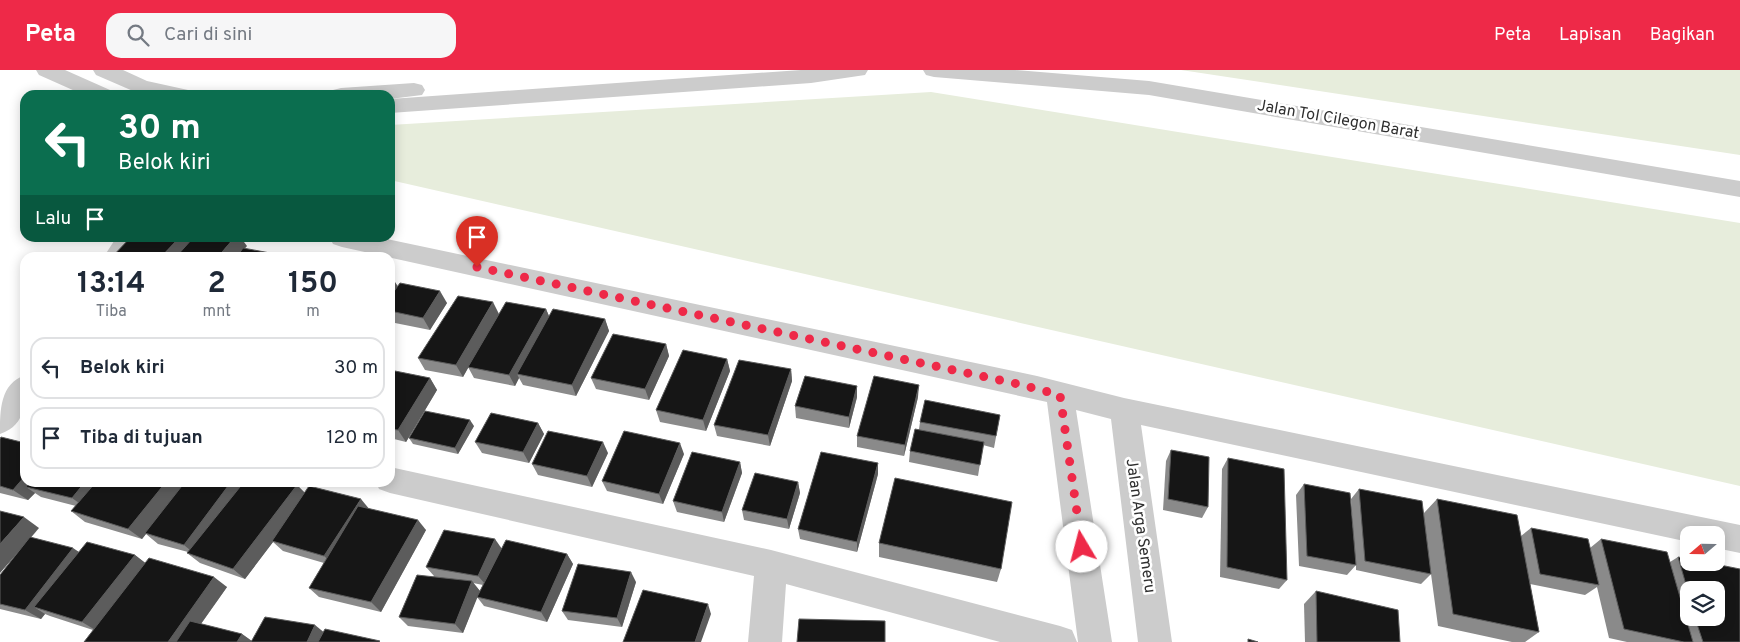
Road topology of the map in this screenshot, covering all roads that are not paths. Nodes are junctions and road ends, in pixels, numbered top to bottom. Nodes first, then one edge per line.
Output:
1 (47, 70) edge
2 (104, 70) edge
3 (679, 70) edge
4 (857, 70) edge
5 (934, 70) edge
6 (1151, 79) edge
7 (91, 90) edge
8 (158, 90) edge
9 (395, 91) edge
10 (395, 106) edge
11 (1740, 190) edge
12 (361, 242) edge
13 (1060, 395) junction
14 (20, 397) edge
15 (1124, 410) junction
16 (0, 422) edge
17 (395, 481) edge
18 (1740, 539) edge
19 (771, 565) junction
20 (765, 642) edge
21 (1060, 642) edge
22 (1095, 642) edge
23 (1155, 642) edge

1 - 7 street
2 - 8 street
3 - 9 street
4 - 10 street
5 - 6 street, Jalan Tol Cilegon Barat
6 - 11 street, Jalan Tol Cilegon Barat
12 - 13 street
13 - 15 street
13 - 22 street
14 - 16 street
15 - 18 street
15 - 23 street, Jalan Arga Semeru
17 - 19 street
19 - 20 street
19 - 21 street

